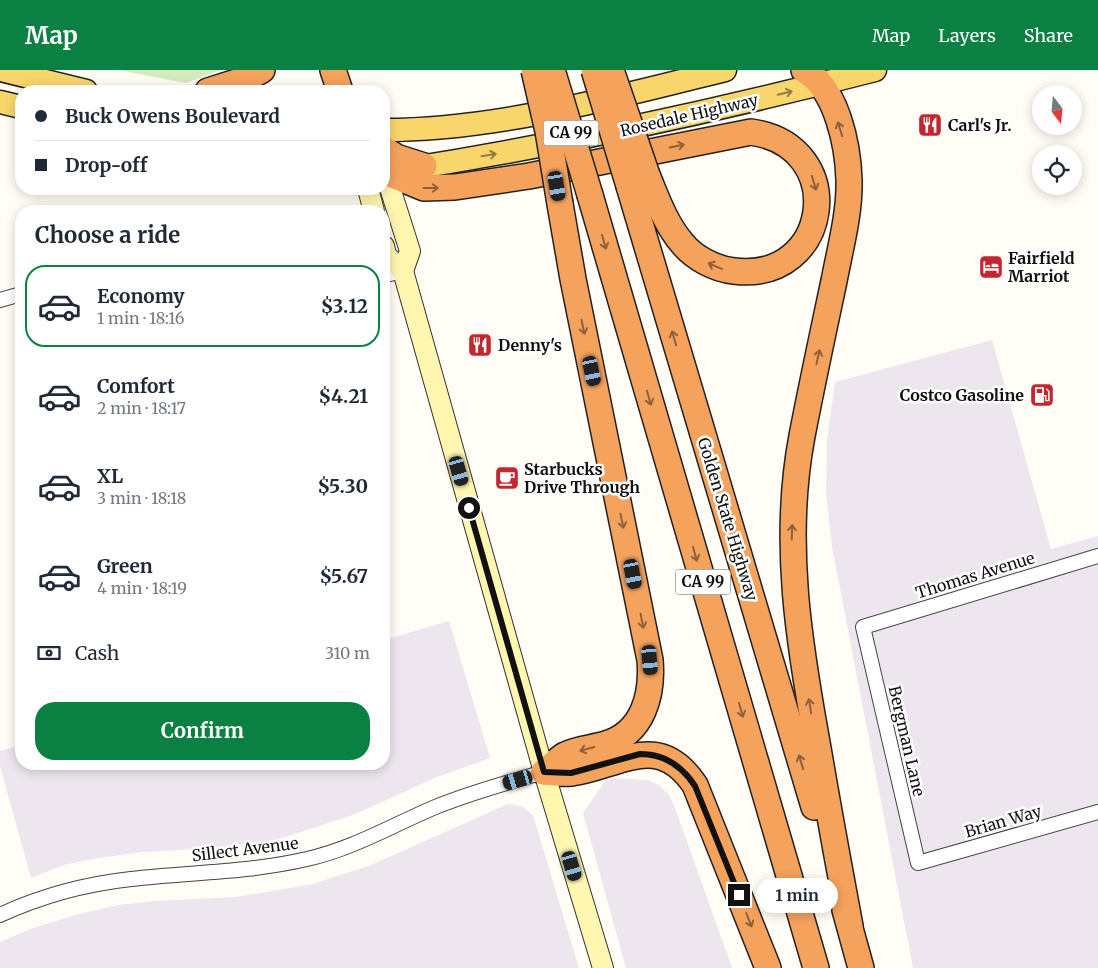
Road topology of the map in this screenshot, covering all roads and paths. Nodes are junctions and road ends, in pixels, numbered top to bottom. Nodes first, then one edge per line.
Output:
1 (1, 70) edge
2 (262, 70) edge
3 (333, 70) edge
4 (534, 70) edge
5 (552, 70) edge
6 (594, 70) edge
7 (611, 70) edge
8 (726, 70) edge
9 (875, 70) edge
10 (813, 77) edge
11 (58, 85) edge
12 (227, 85) edge
13 (338, 85) edge
14 (0, 102) edge
15 (15, 106) edge
16 (390, 154) edge
17 (390, 161) edge
18 (390, 166) edge
19 (424, 166) joint
20 (638, 181) junction
21 (390, 186) edge
22 (393, 272) edge
23 (15, 296) edge
24 (0, 300) edge
25 (1098, 556) edge
26 (863, 627) joint
27 (544, 772) junction
28 (1098, 812) edge
29 (918, 863) joint
30 (0, 915) edge
31 (850, 926) junction
32 (603, 968) edge
33 (768, 968) edge
34 (816, 968) edge
35 (861, 968) edge

1 - 11 main road
2 - 12 highway
3 - 13 highway
4 -> 27 highway, bridge
5 -> 34 highway, CA 99, bridge
6 - 20 highway, Golden State Highway / CA 99, bridge
7 - 20 highway, bridge
8 - 16 main road
9 - 10 main road, Rosedale Highway
19 -> 10 main road, Rosedale Highway
31 -> 10 highway
14 - 15 main road
17 - 19 highway
18 -> 20 highway
31 -> 20 highway, Golden State Highway / CA 99
21 - 22 main road
22 - 27 main road
23 - 24 street
25 - 26 street, Thomas Avenue
26 - 29 street, Bergman Lane
27 - 30 street, Sillect Avenue
27 - 32 main road
27 -> 33 highway
28 - 29 street, Brian Way
31 - 35 highway, Golden State Highway / CA 99

